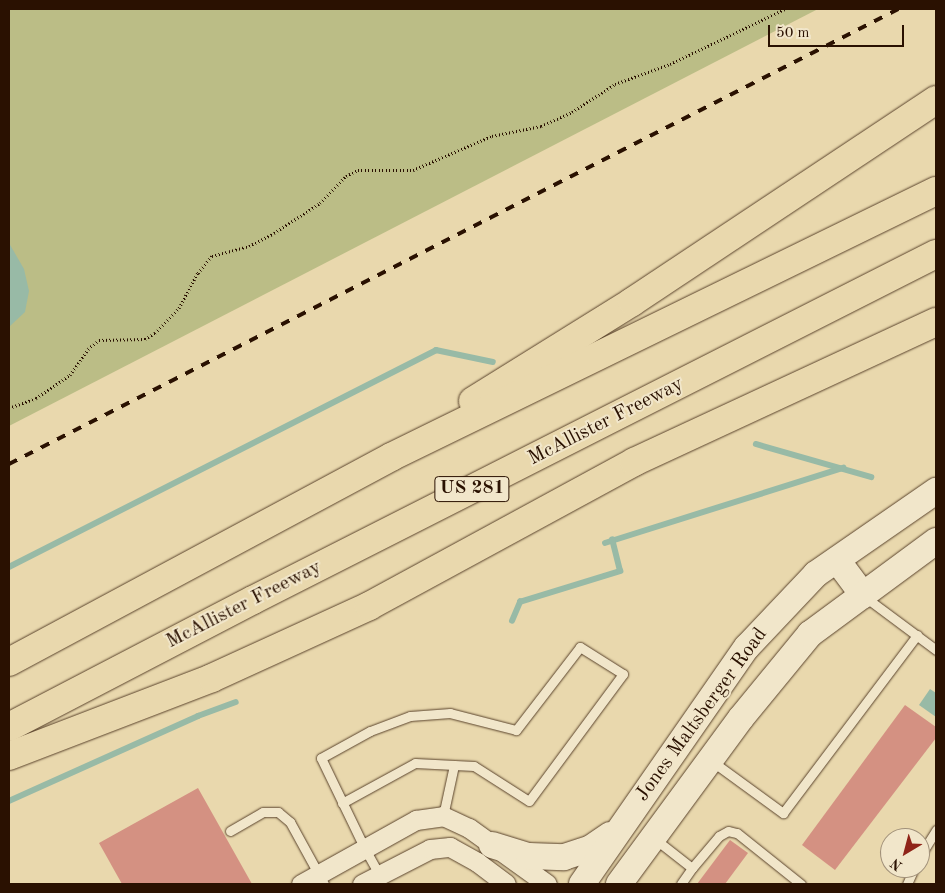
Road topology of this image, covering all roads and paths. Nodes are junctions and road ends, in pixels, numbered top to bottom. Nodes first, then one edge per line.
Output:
1 (785, 9) edge
2 (936, 100) edge
3 (936, 191) edge
4 (936, 254) edge
5 (936, 322) edge
6 (9, 408) edge
7 (391, 457) junction
8 (936, 491) edge
9 (936, 541) edge
10 (836, 560) junction
11 (863, 595) junction
12 (917, 635) junction
13 (936, 650) edge
14 (9, 662) edge
15 (9, 728) edge
16 (9, 756) edge
17 (710, 760) junction
18 (454, 766) junction
19 (342, 803) junction
20 (443, 816) junction
21 (619, 828) junction
22 (230, 831) dead end
23 (653, 838) junction
24 (492, 845) junction
25 (365, 849) junction
26 (692, 868) junction
27 (378, 874) junction
28 (321, 879) edge
29 (302, 884) edge
30 (362, 884) edge
31 (506, 884) edge
32 (547, 884) edge
33 (582, 884) edge
34 (619, 884) edge
35 (681, 884) edge
36 (802, 884) edge

1 - 6 path
2 - 7 highway
3 - 7 highway
4 - 15 highway, McAllister Freeway / US 281
5 - 16 highway
7 - 14 highway
8 - 10 main road, Jones Maltsberger Road
9 - 11 main road, Jones Maltsberger Road
10 - 11 main road
10 - 21 main road, Jones Maltsberger Road
11 - 12 lane
11 - 17 main road, Jones Maltsberger Road
12 - 13 lane
12 - 17 lane
17 - 23 main road, Jones Maltsberger Road
18 - 19 lane
18 - 19 lane
18 - 20 lane
19 - 25 lane
20 - 24 street
20 - 25 street
21 - 24 main road
21 - 33 main road, Jones Maltsberger Road
22 - 28 lane
23 - 26 lane
23 - 34 main road, Jones Maltsberger Road
24 - 32 street
25 - 27 lane
25 - 28 street
26 - 35 lane
26 - 36 lane
27 - 30 street
27 - 31 street
28 - 29 street

